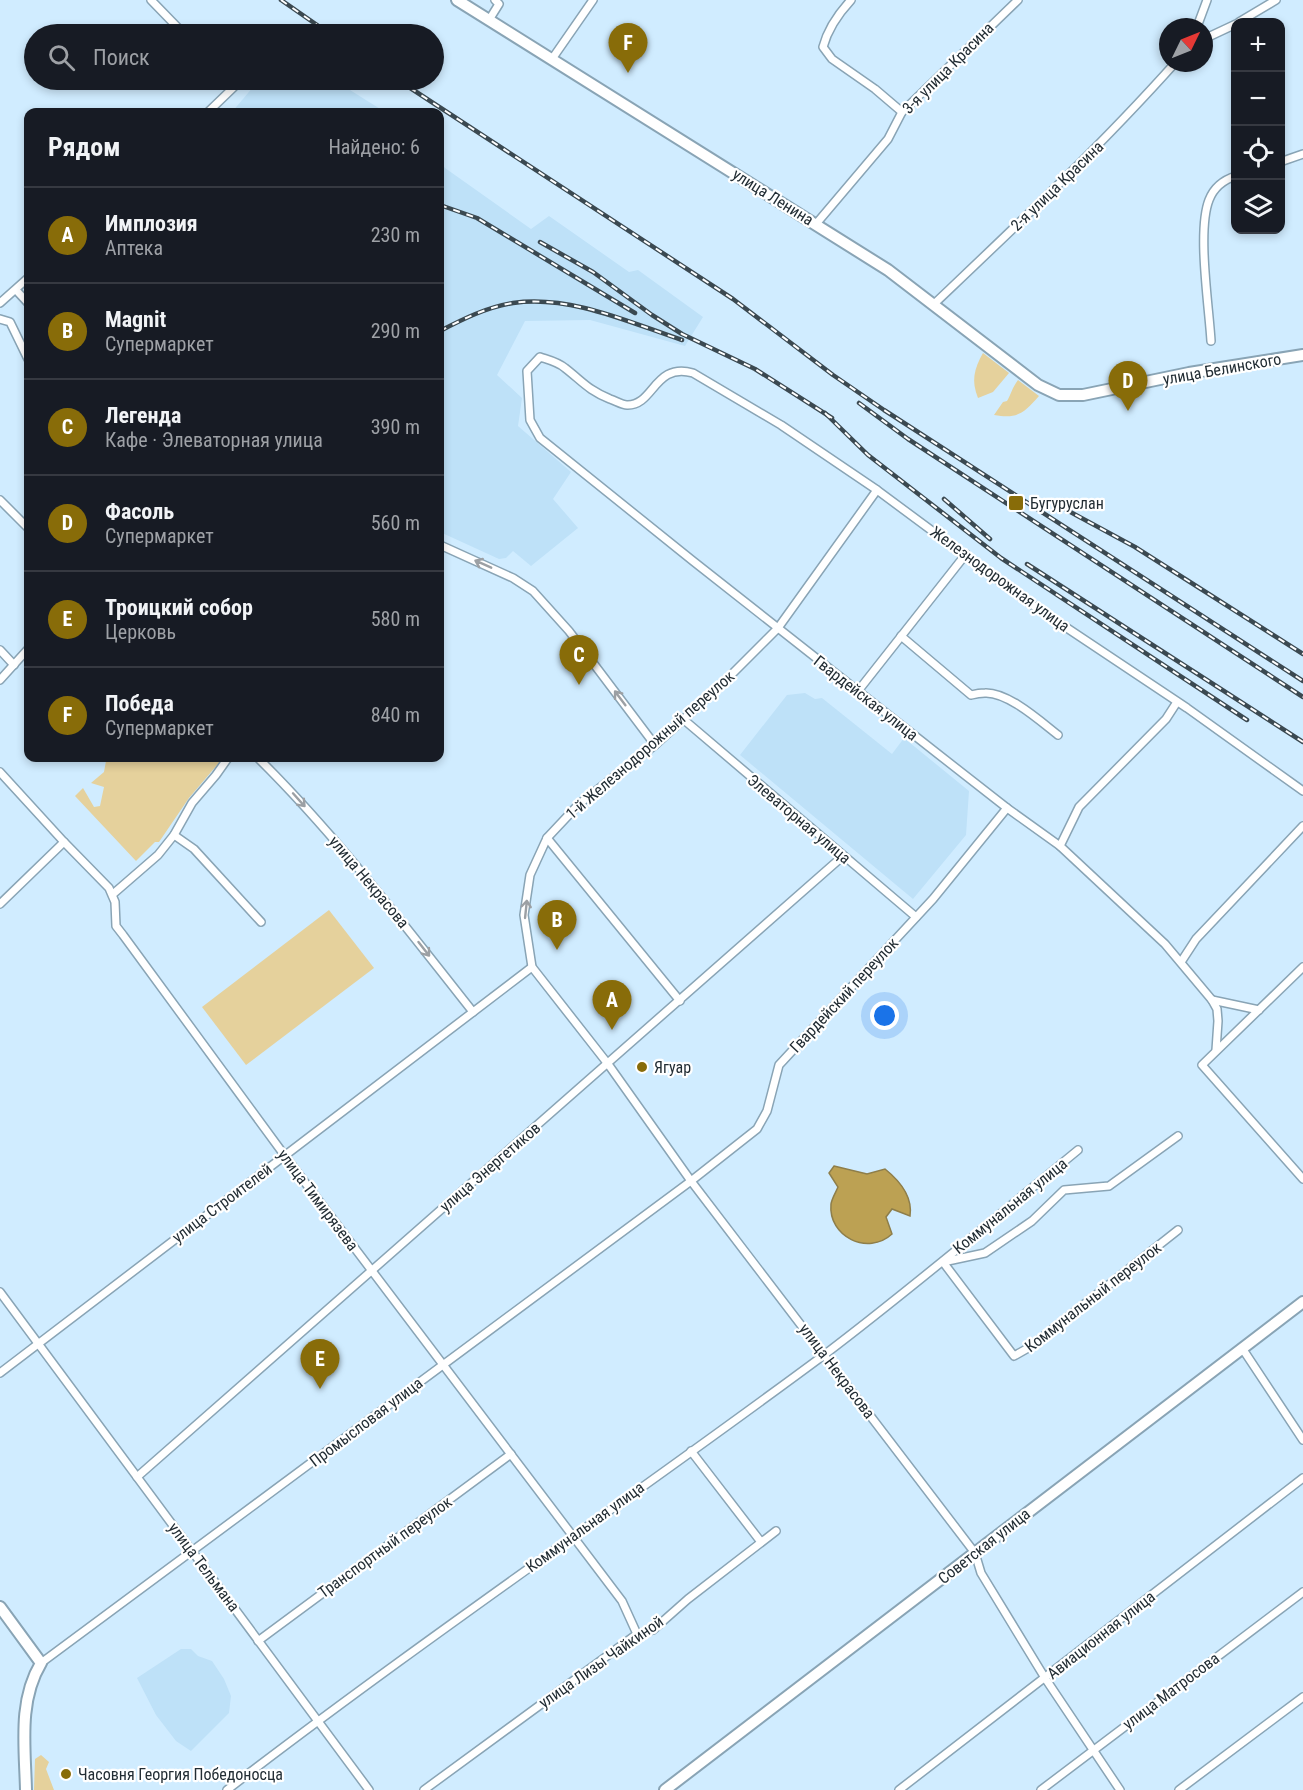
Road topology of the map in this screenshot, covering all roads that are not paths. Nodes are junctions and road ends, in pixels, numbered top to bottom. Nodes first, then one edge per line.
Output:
1 (151, 0) edge
2 (457, 0) edge
3 (495, 0) edge
4 (593, 0) edge
5 (851, 0) edge
6 (1018, 0) edge
7 (1207, 0) edge
8 (1276, 0) edge
9 (1200, 18) edge
10 (1245, 18) edge
11 (489, 20) junction
12 (174, 24) edge
13 (1231, 26) edge
14 (1213, 35) edge
15 (552, 59) junction
16 (1167, 72) edge
17 (231, 90) edge
18 (212, 108) edge
19 (902, 112) junction
20 (1303, 154) edge
21 (1285, 161) edge
22 (1231, 178) edge
23 (816, 224) junction
24 (24, 282) edge
25 (15, 290) junction
26 (24, 299) edge
27 (0, 303) edge
28 (934, 304) junction
29 (0, 319) edge
30 (1211, 341) dead end
31 (24, 351) edge
32 (1303, 355) edge
33 (693, 373) joint
34 (1070, 396) joint
35 (877, 490) junction
36 (0, 500) edge
37 (24, 524) edge
38 (444, 547) edge
39 (966, 554) junction
40 (778, 628) junction
41 (901, 636) junction
42 (0, 650) edge
43 (24, 654) edge
44 (14, 665) junction
45 (0, 680) edge
46 (858, 691) junction
47 (1177, 702) junction
48 (683, 719) junction
49 (1058, 735) dead end
50 (655, 745) junction
51 (225, 762) edge
52 (262, 762) edge
53 (0, 772) edge
54 (1303, 791) edge
55 (1007, 808) junction
56 (1303, 826) edge
57 (174, 835) junction
58 (547, 838) junction
59 (64, 842) junction
60 (1060, 846) junction
61 (843, 856) junction
62 (113, 894) junction
63 (0, 904) edge
64 (916, 917) junction
65 (261, 922) dead end
66 (1180, 962) junction
67 (532, 967) junction
68 (1303, 967) edge
69 (1212, 1000) junction
70 (680, 1001) junction
71 (1259, 1010) junction
72 (473, 1011) junction
73 (1216, 1050) junction
74 (608, 1064) junction
75 (1178, 1136) dead end
76 (1078, 1150) dead end
77 (285, 1156) junction
78 (1303, 1179) edge
79 (691, 1181) junction
80 (1178, 1230) dead end
81 (943, 1262) junction
82 (372, 1271) junction
83 (0, 1292) edge
84 (1303, 1302) edge
85 (38, 1344) junction
86 (1242, 1348) junction
87 (824, 1354) junction
88 (443, 1365) junction
89 (0, 1373) edge
90 (1303, 1440) edge
91 (691, 1451) junction
92 (511, 1454) junction
93 (137, 1477) junction
94 (1303, 1478) edge
95 (776, 1531) dead end
96 (573, 1536) junction
97 (761, 1542) junction
98 (193, 1552) junction
99 (975, 1553) junction
100 (1303, 1592) edge
101 (0, 1607) edge
102 (637, 1634) junction
103 (258, 1641) junction
104 (41, 1663) junction
105 (1045, 1678) junction
106 (1303, 1697) edge
107 (318, 1720) junction
108 (1094, 1749) junction
109 (26, 1790) edge
110 (227, 1790) edge
111 (369, 1790) edge
112 (424, 1790) edge
113 (665, 1790) edge
114 (899, 1790) edge
115 (1041, 1790) edge
116 (1120, 1790) edge
117 (1179, 1790) edge

1 - 12 street
2 - 11 main road, улица Ленина
3 - 11 street
4 - 15 street
5 - 19 street
6 - 19 street, 3-я улица Красина
7 - 9 street
8 - 10 street
11 - 15 main road, улица Ленина
13 - 14 street
15 - 23 main road, улица Ленина
16 - 28 street, 2-я улица Красина
17 - 18 street
19 - 23 street, 3-я улица Красина
20 - 21 street
22 - 30 street
23 - 28 main road, улица Ленина
24 - 25 street
25 - 26 street
25 - 27 street
28 - 34 main road, улица Ленина
29 - 31 street
32 - 34 main road, улица Белинского
33 - 35 street, Железнодорожная улица
33 - 40 street, Гвардейская улица
35 - 39 street, Железнодорожная улица
35 - 40 street, 1-й Железнодорожный переулок
36 - 37 street
50 -> 38 street
39 - 41 street
39 - 47 street, Железнодорожная улица
40 - 46 street, Гвардейская улица
40 - 48 street, 1-й Железнодорожный переулок
41 - 46 street
41 - 49 street
42 - 44 street
43 - 44 street
44 - 45 street
46 - 55 street, Гвардейская улица
47 - 54 street, Железнодорожная улица
47 - 60 street
48 - 50 street, 1-й Железнодорожный переулок
48 - 61 street, Элеваторная улица
50 - 58 street, 1-й Железнодорожный переулок
51 - 57 street
52 -> 72 street, улица Некрасова
53 - 59 street
55 - 60 street, Гвардейская улица
55 - 64 street, Гвардейский переулок
56 - 66 street
57 - 62 street
57 - 65 street
67 -> 58 street, 1-й Железнодорожный переулок
58 - 70 street
59 - 62 street
59 - 63 street
60 - 66 street, Гвардейская улица
61 - 64 street, Элеваторная улица
61 - 70 street, улица Энергетиков
62 - 77 street, улица Тимирязева
64 - 79 street, Гвардейский переулок
66 - 69 street, Гвардейская улица
67 - 72 street, улица Строителей
67 - 74 street, улица Некрасова
68 - 71 street
69 - 71 street
69 - 73 street, Гвардейская улица
70 - 74 street, улица Энергетиков
71 - 73 street
72 - 77 street, улица Строителей
73 - 78 street, Гвардейская улица
74 - 79 street, улица Некрасова
74 - 82 street, улица Энергетиков
75 - 81 street, Коммунальная улица
76 - 81 street, Коммунальная улица
77 - 82 street, улица Тимирязева
77 - 85 street, улица Строителей
79 - 87 street, улица Некрасова
79 - 88 street, Промысловая улица
80 - 81 street, Коммунальный переулок
81 - 87 street, Коммунальная улица
82 - 88 street, улица Тимирязева
82 - 93 street, улица Энергетиков
83 - 85 street, улица Тельмана
84 - 86 main road, Советская улица
85 - 89 street, улица Строителей
85 - 93 street, улица Тельмана
86 - 90 street
86 - 99 main road, Советская улица
87 - 91 street, Коммунальная улица
87 - 99 street, улица Некрасова
88 - 92 street, улица Тимирязева
88 - 98 street, Промысловая улица
91 - 96 street, Коммунальная улица
91 - 97 street
92 - 96 street, улица Тимирязева
92 - 103 street, Транспортный переулок
93 - 98 street, улица Тельмана
94 - 105 street, Авиационная улица
95 - 97 street, улица Лизы Чайкиной
96 - 102 street, улица Тимирязева
96 - 107 street, Коммунальная улица
97 - 102 street, улица Лизы Чайкиной
98 - 103 street, улица Тельмана
98 - 104 street, Промысловая улица
99 - 105 street, улица Некрасова
99 - 113 main road, Советская улица
100 - 108 street, улица Матросова
101 - 104 main road
102 - 112 street, улица Лизы Чайкиной
103 - 107 street, улица Тельмана
104 - 109 main road
105 - 108 street, улица Некрасова
105 - 114 street, Авиационная улица
106 - 117 street
107 - 110 street, Коммунальная улица
107 - 111 street, улица Тельмана
108 - 115 street, улица Матросова
108 - 116 street, улица Некрасова

